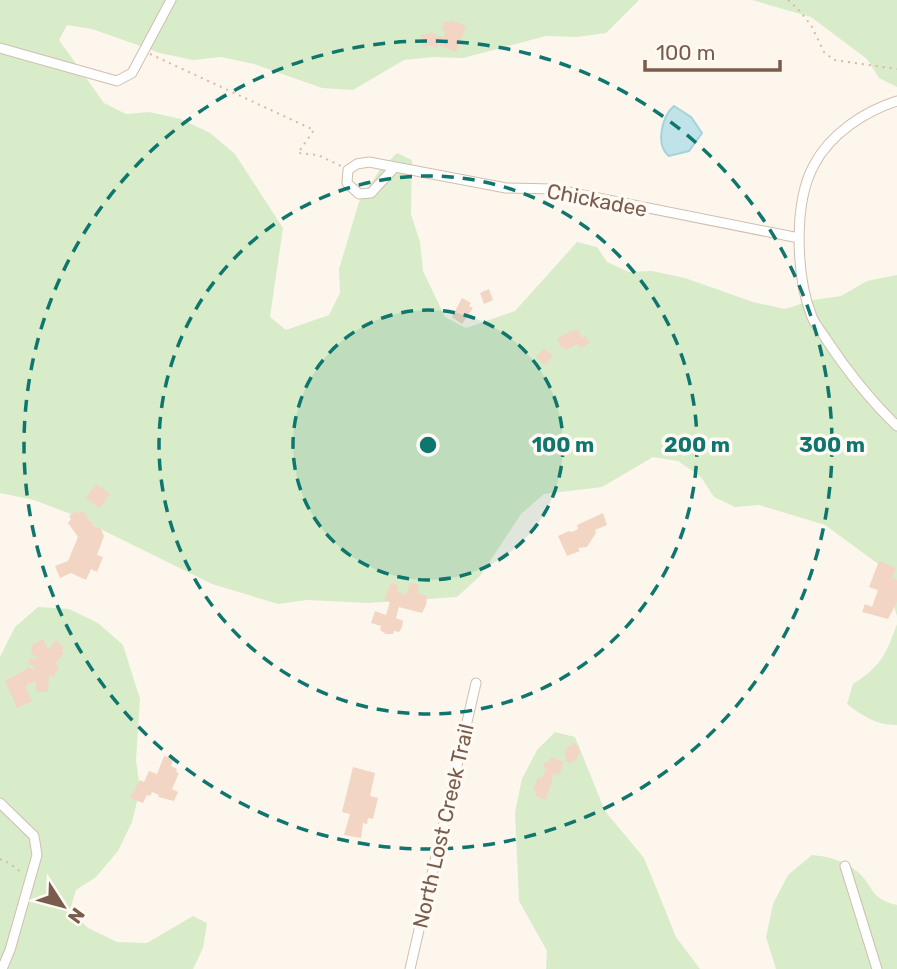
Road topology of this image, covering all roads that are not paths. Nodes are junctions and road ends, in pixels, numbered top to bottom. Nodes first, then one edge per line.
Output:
1 (170, 0) edge
2 (0, 48) edge
3 (897, 101) edge
4 (394, 167) junction
5 (799, 238) junction
6 (897, 426) edge
7 (476, 683) dead end
8 (0, 803) edge
9 (845, 866) dead end
10 (2, 969) edge
11 (410, 969) edge
12 (877, 969) edge

1 - 2 street
3 - 5 street
4 - 4 street, Chickadee
4 - 5 street, Chickadee
5 - 6 street
7 - 11 street, North Lost Creek Trail
8 - 10 street
9 - 12 street

